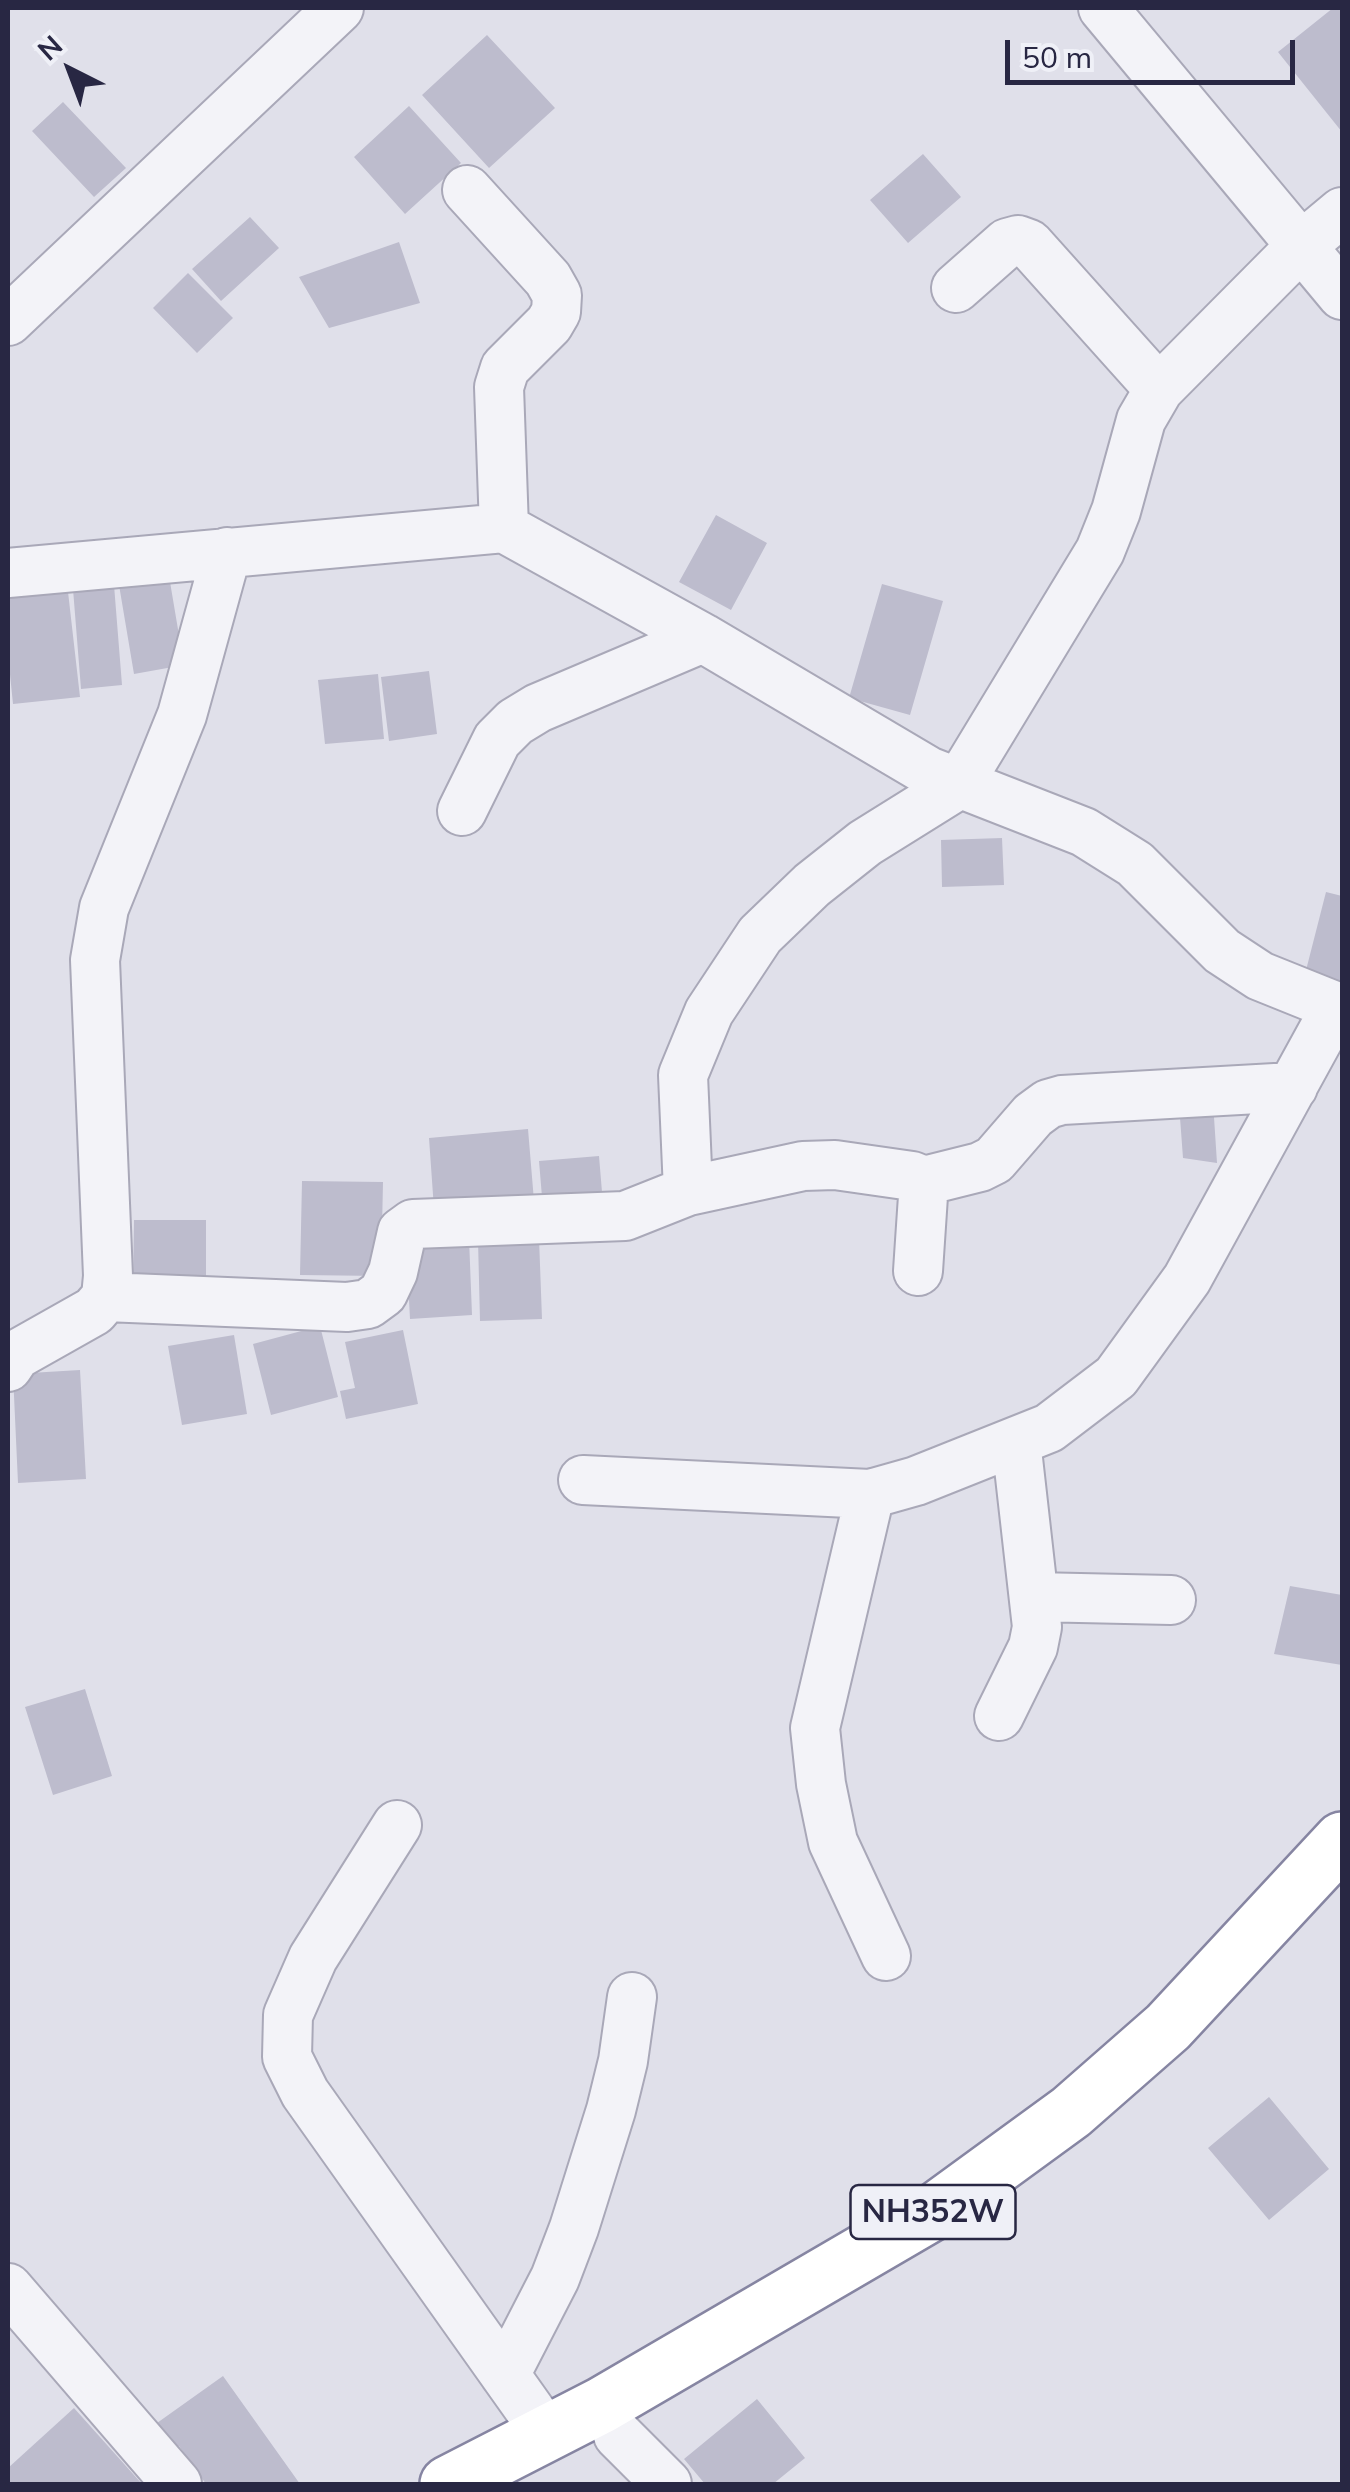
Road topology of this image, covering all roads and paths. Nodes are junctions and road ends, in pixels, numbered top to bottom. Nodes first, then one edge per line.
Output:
1 (339, 8) edge
2 (1103, 8) edge
3 (467, 190) dead end
4 (1342, 212) edge
5 (1300, 247) junction
6 (956, 288) dead end
7 (1342, 295) edge
8 (8, 321) edge
9 (1158, 389) junction
10 (504, 528) junction
11 (227, 552) junction
12 (8, 573) edge
13 (703, 638) junction
14 (958, 785) junction
15 (462, 811) dead end
16 (1339, 1008) edge
17 (1293, 1087) junction
18 (924, 1181) junction
19 (688, 1191) junction
20 (918, 1270) dead end
21 (106, 1297) junction
22 (8, 1367) edge
23 (1016, 1441) junction
24 (583, 1480) dead end
25 (870, 1494) junction
26 (1034, 1597) junction
27 (1171, 1600) dead end
28 (999, 1716) dead end
29 (397, 1825) dead end
30 (1342, 1840) edge
31 (1342, 1890) edge
32 (886, 1956) dead end
33 (632, 1997) dead end
34 (8, 2288) edge
35 (504, 2375) junction
36 (547, 2434) junction
37 (618, 2434) junction
38 (178, 2484) edge
39 (448, 2484) edge
40 (530, 2484) edge
41 (667, 2484) edge

1 - 8 street
2 - 5 street
3 - 10 street
4 - 5 street
5 - 7 street
5 - 9 street
6 - 9 street
9 - 14 street
10 - 11 street
10 - 13 street
11 - 12 street
11 - 21 street
13 - 14 street
13 - 15 street
14 - 16 street
14 - 19 street
16 - 17 street
17 - 18 street
17 - 23 street
18 - 19 street
18 - 20 street
19 - 21 street
21 - 22 street
23 - 25 street
23 - 26 street
24 - 25 street
25 - 32 street
26 - 27 street
26 - 28 street
29 - 35 street
30 - 36 highway, NH352W
31 - 37 highway, NH352W
33 - 35 street
34 - 38 street
35 - 36 street
36 - 39 highway, NH352W
37 - 40 highway, NH352W
37 - 41 street

